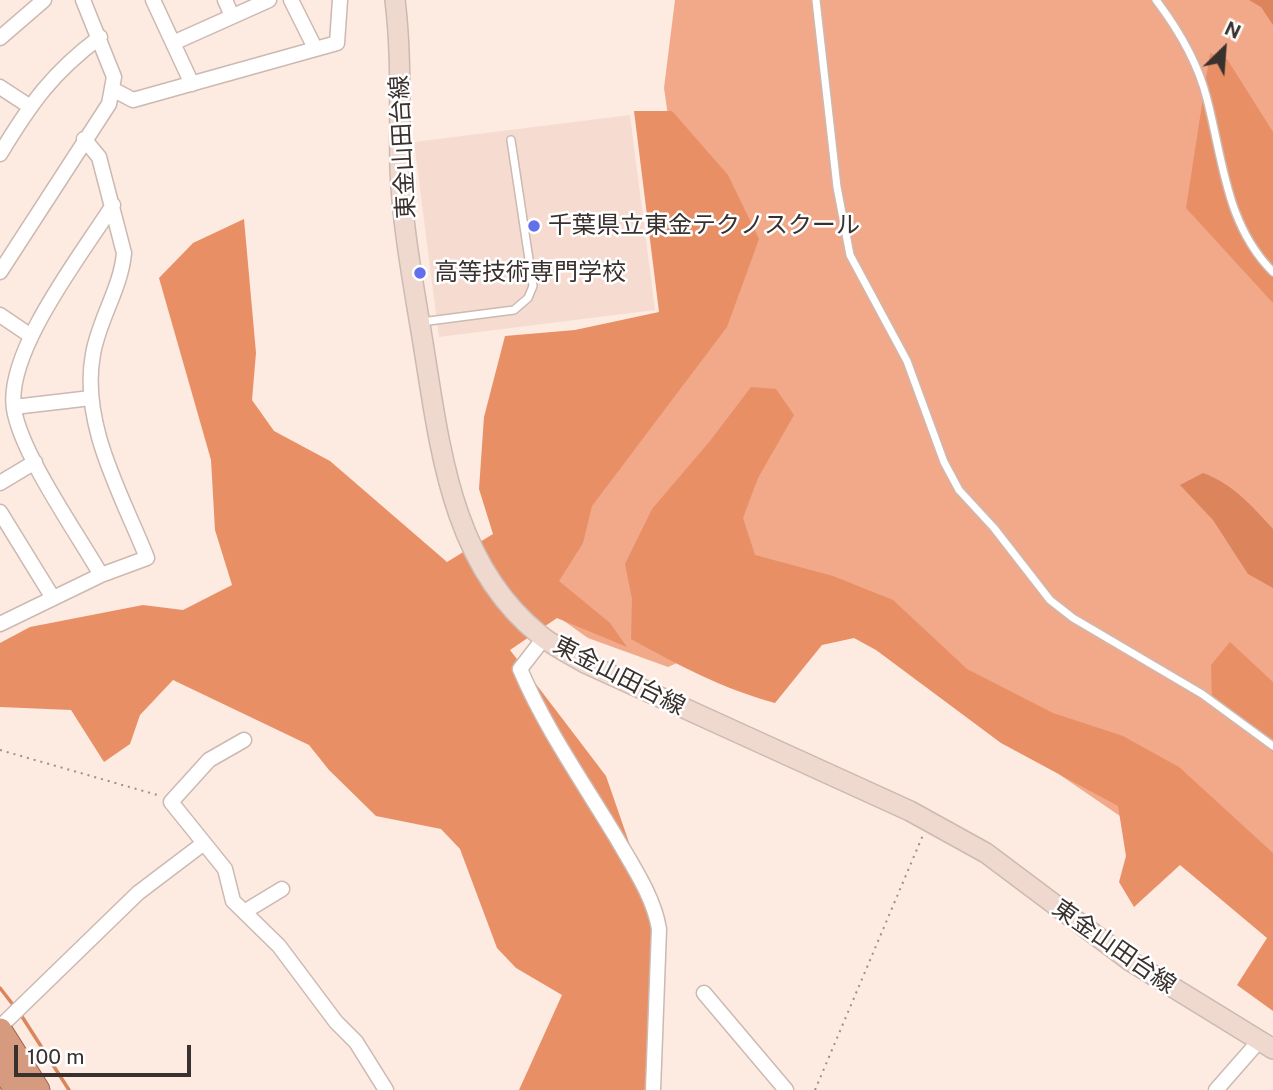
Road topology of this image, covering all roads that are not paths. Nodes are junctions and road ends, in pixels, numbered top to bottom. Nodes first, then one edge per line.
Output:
1 (44, 0) edge
2 (83, 0) edge
3 (153, 0) edge
4 (225, 0) edge
5 (269, 0) edge
6 (291, 0) edge
7 (340, 0) edge
8 (395, 0) edge
9 (816, 0) edge
10 (1156, 0) edge
11 (232, 16) junction
12 (100, 37) junction
13 (0, 38) edge
14 (173, 43) junction
15 (315, 48) junction
16 (192, 84) junction
17 (0, 87) edge
18 (114, 90) junction
19 (29, 106) junction
20 (84, 139) junction
21 (511, 140) dead end
22 (0, 154) edge
23 (113, 205) junction
24 (0, 242) edge
25 (13, 250) junction
26 (0, 272) edge
27 (1273, 272) edge
28 (0, 315) edge
29 (420, 322) junction
30 (31, 336) junction
31 (92, 398) junction
32 (13, 407) junction
33 (35, 462) junction
34 (0, 483) edge
35 (0, 512) edge
36 (101, 575) junction
37 (53, 598) junction
38 (0, 624) edge
39 (544, 638) junction
40 (244, 740) dead end
41 (1273, 746) edge
42 (204, 843) junction
43 (282, 889) dead end
44 (244, 912) junction
45 (704, 993) dead end
46 (0, 1028) edge
47 (1266, 1045) edge
48 (0, 1061) edge
49 (0, 1072) edge
50 (14, 1090) edge
51 (38, 1090) edge
52 (386, 1090) edge
53 (653, 1090) edge
54 (786, 1090) edge
55 (1216, 1090) edge

1 - 13 street
2 - 12 street
3 - 14 street
4 - 11 street
5 - 11 street
6 - 15 street
7 - 15 street
8 - 29 main road, 東金山田台線
9 - 41 lane
10 - 27 lane
11 - 14 street
12 - 18 street
12 - 19 street
14 - 16 street
15 - 16 street
16 - 18 street
17 - 19 street
18 - 20 street
19 - 22 street
20 - 23 street
20 - 25 street
21 - 29 lane
23 - 30 street
23 - 31 street
24 - 25 street
25 - 26 street
28 - 30 street
29 - 39 main road, 東金山田台線
30 - 32 street
31 - 32 street
31 - 36 street
32 - 33 street
33 - 34 street
33 - 36 street
35 - 37 street
36 - 37 street
37 - 38 street
39 - 47 main road, 東金山田台線
39 - 53 street
40 - 42 street
42 - 44 street
42 - 46 street
43 - 44 street
44 - 52 street
45 - 54 street
46 - 51 highway
47 - 55 street
48 - 50 highway
49 - 50 highway

